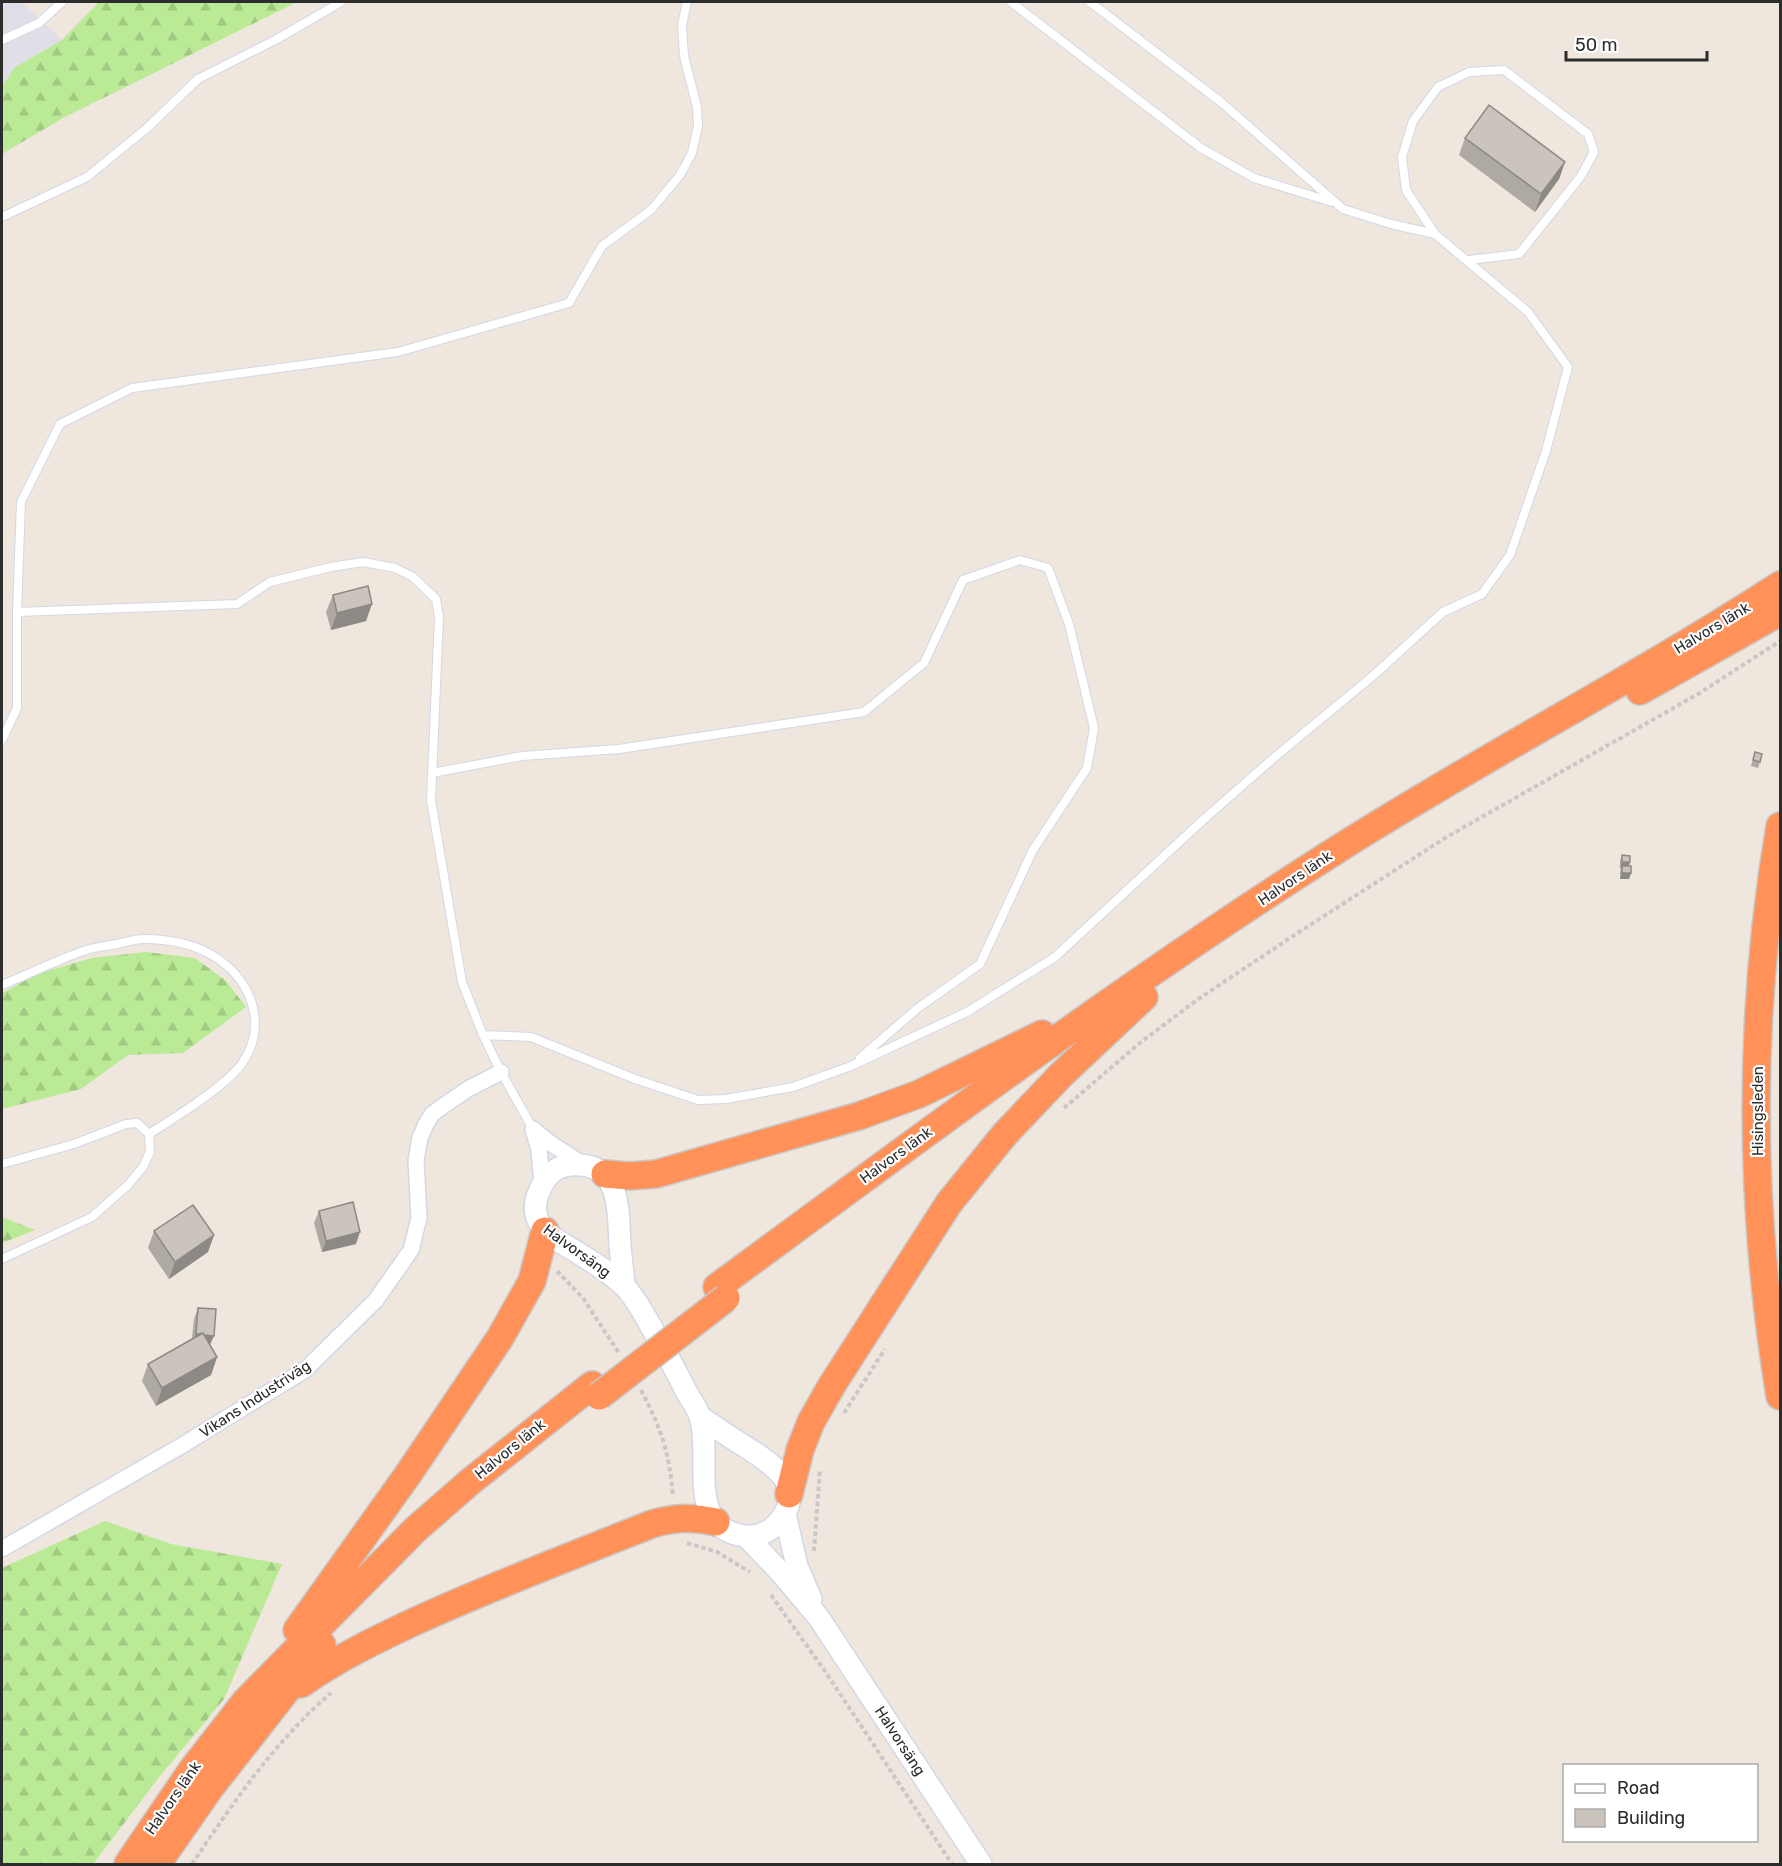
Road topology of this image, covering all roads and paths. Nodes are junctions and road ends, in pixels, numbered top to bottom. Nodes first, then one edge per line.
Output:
1 (62, 2) edge
2 (341, 2) edge
3 (687, 2) edge
4 (1011, 2) edge
5 (1090, 2) edge
6 (2, 40) edge
7 (1336, 203) junction
8 (2, 217) edge
9 (1436, 234) junction
10 (1469, 260) junction
11 (1780, 585) edge
12 (17, 612) junction
13 (1780, 612) edge
14 (1780, 641) edge
15 (2, 740) edge
16 (432, 773) junction
17 (1780, 826) edge
18 (2, 986) edge
19 (1144, 997) junction
20 (1108, 1003) junction
21 (483, 1035) junction
22 (851, 1066) junction
23 (501, 1072) junction
24 (1060, 1111) dead end
25 (533, 1129) junction
26 (149, 1134) junction
27 (2, 1164) edge
28 (595, 1170) junction
29 (542, 1185) junction
30 (545, 1231) junction
31 (2, 1259) edge
32 (538, 1260) junction
33 (624, 1286) junction
34 (722, 1293) junction
35 (886, 1346) dead end
36 (623, 1360) dead end
37 (596, 1390) junction
38 (641, 1390) dead end
39 (1780, 1396) edge
40 (700, 1417) junction
41 (839, 1422) dead end
42 (821, 1465) dead end
43 (787, 1504) junction
44 (673, 1518) junction
45 (716, 1522) junction
46 (746, 1536) junction
47 (684, 1542) dead end
48 (2, 1549) edge
49 (790, 1570) junction
50 (753, 1575) dead end
51 (335, 1690) dead end
52 (280, 1698) junction
53 (245, 1702) junction
54 (128, 1864) edge
55 (157, 1864) edge
56 (192, 1864) edge
57 (952, 1864) edge
58 (981, 1864) edge

1 - 6 lane
2 - 8 lane
3 - 12 lane
4 - 7 lane
5 - 7 lane
7 - 9 lane
9 - 10 lane
9 - 10 lane
10 - 22 lane
11 - 20 highway, Halvors länk
12 - 15 lane
12 - 16 lane
13 - 19 highway, Halvors länk
14 - 24 path
16 - 21 lane
16 - 22 lane
17 - 39 highway, Hisingsleden
18 - 26 lane
19 - 34 highway, Halvors länk
19 - 43 highway
20 - 28 highway
20 - 34 highway, Halvors länk
21 - 22 lane
21 - 23 lane
23 - 25 lane
23 - 48 street, Vikans Industriväg
25 - 28 street
25 - 29 street
26 - 27 lane
26 - 31 lane
28 - 29 street
28 - 33 street, Halvorsäng
29 - 30 street, Halvorsäng
30 - 32 highway
30 - 33 street, Halvorsäng
32 - 36 path
32 - 53 highway
33 - 40 street, Halvorsäng
34 - 37 highway, Halvors länk
35 - 41 path
37 - 52 highway, Halvors länk
37 - 53 highway, Halvors länk
38 - 44 path
40 - 43 street, Halvorsäng
40 - 45 street, Halvorsäng
42 - 49 path
43 - 46 street
43 - 49 street, Halvorsäng
44 - 45 highway
44 - 52 highway
45 - 46 street, Halvorsäng
46 - 49 street, Halvorsäng
47 - 50 path
49 - 57 path
49 - 58 street, Halvorsäng
51 - 56 path
52 - 55 highway, Halvors länk
53 - 54 highway, Halvors länk

